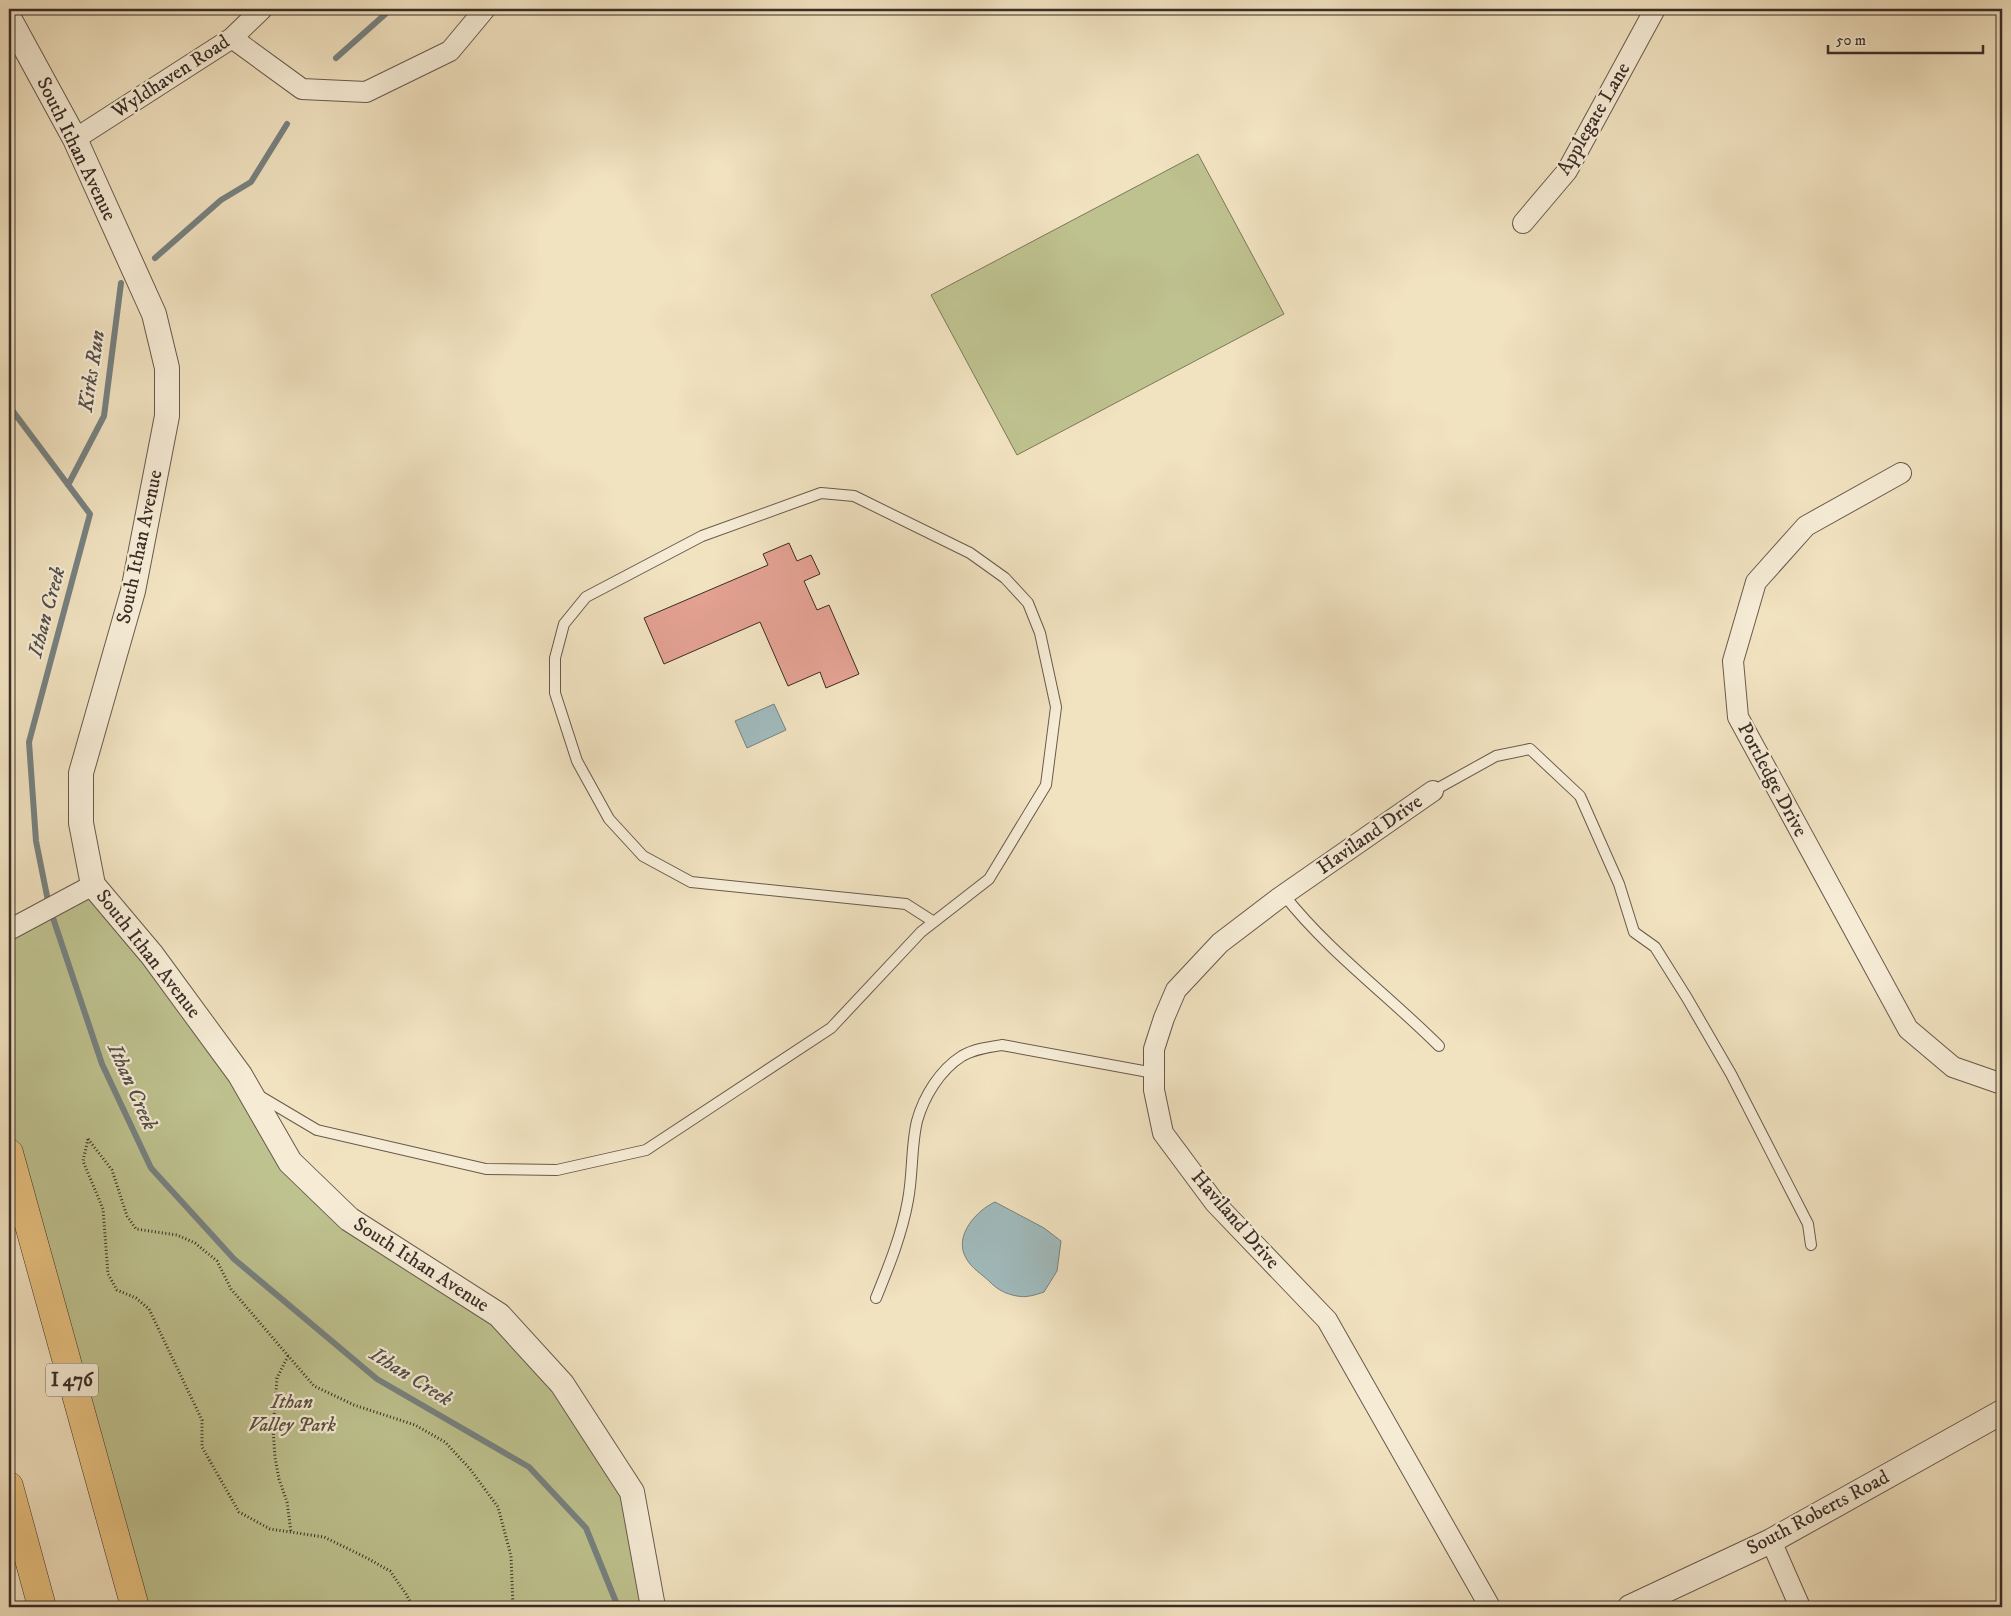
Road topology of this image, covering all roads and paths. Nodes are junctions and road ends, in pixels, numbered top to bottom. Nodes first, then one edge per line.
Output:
1 (262, 9) edge
2 (485, 9) edge
3 (1655, 9) edge
4 (9, 18) edge
5 (232, 38) junction
6 (75, 138) junction
7 (1523, 223) dead end
8 (1901, 474) dead end
9 (1433, 792) joint
10 (93, 885) junction
11 (1284, 894) junction
12 (934, 922) junction
13 (9, 930) edge
14 (1439, 1046) dead end
15 (1154, 1073) junction
16 (2002, 1084) edge
17 (248, 1089) junction
18 (9, 1153) edge
19 (1811, 1245) dead end
20 (876, 1298) dead end
21 (288, 1356) junction
22 (2002, 1412) edge
23 (9, 1486) edge
24 (291, 1532) junction
25 (1771, 1541) junction
26 (42, 1607) edge
27 (135, 1607) edge
28 (412, 1607) edge
29 (513, 1607) edge
30 (653, 1607) edge
31 (1490, 1607) edge
32 (1630, 1607) edge
33 (1800, 1607) edge

1 - 5 street, Wyldhaven Road
2 - 5 street
3 - 7 street, Applegate Lane
4 - 6 street, South Ithan Avenue
5 - 6 street, Wyldhaven Road
6 - 10 street, South Ithan Avenue
8 - 16 street, Portledge Drive
9 - 11 street, Haviland Drive
9 - 19 lane
10 - 13 street
10 - 17 street, South Ithan Avenue
11 - 14 lane
11 - 15 street, Haviland Drive
12 - 12 lane
12 - 17 lane
15 - 20 lane
15 - 31 street, Haviland Drive
17 - 30 street, South Ithan Avenue
18 - 27 highway, I 476
21 - 24 path
21 - 24 path
21 - 29 path
22 - 25 street, South Roberts Road
23 - 26 highway
24 - 28 path
25 - 32 street, South Roberts Road
25 - 33 street

